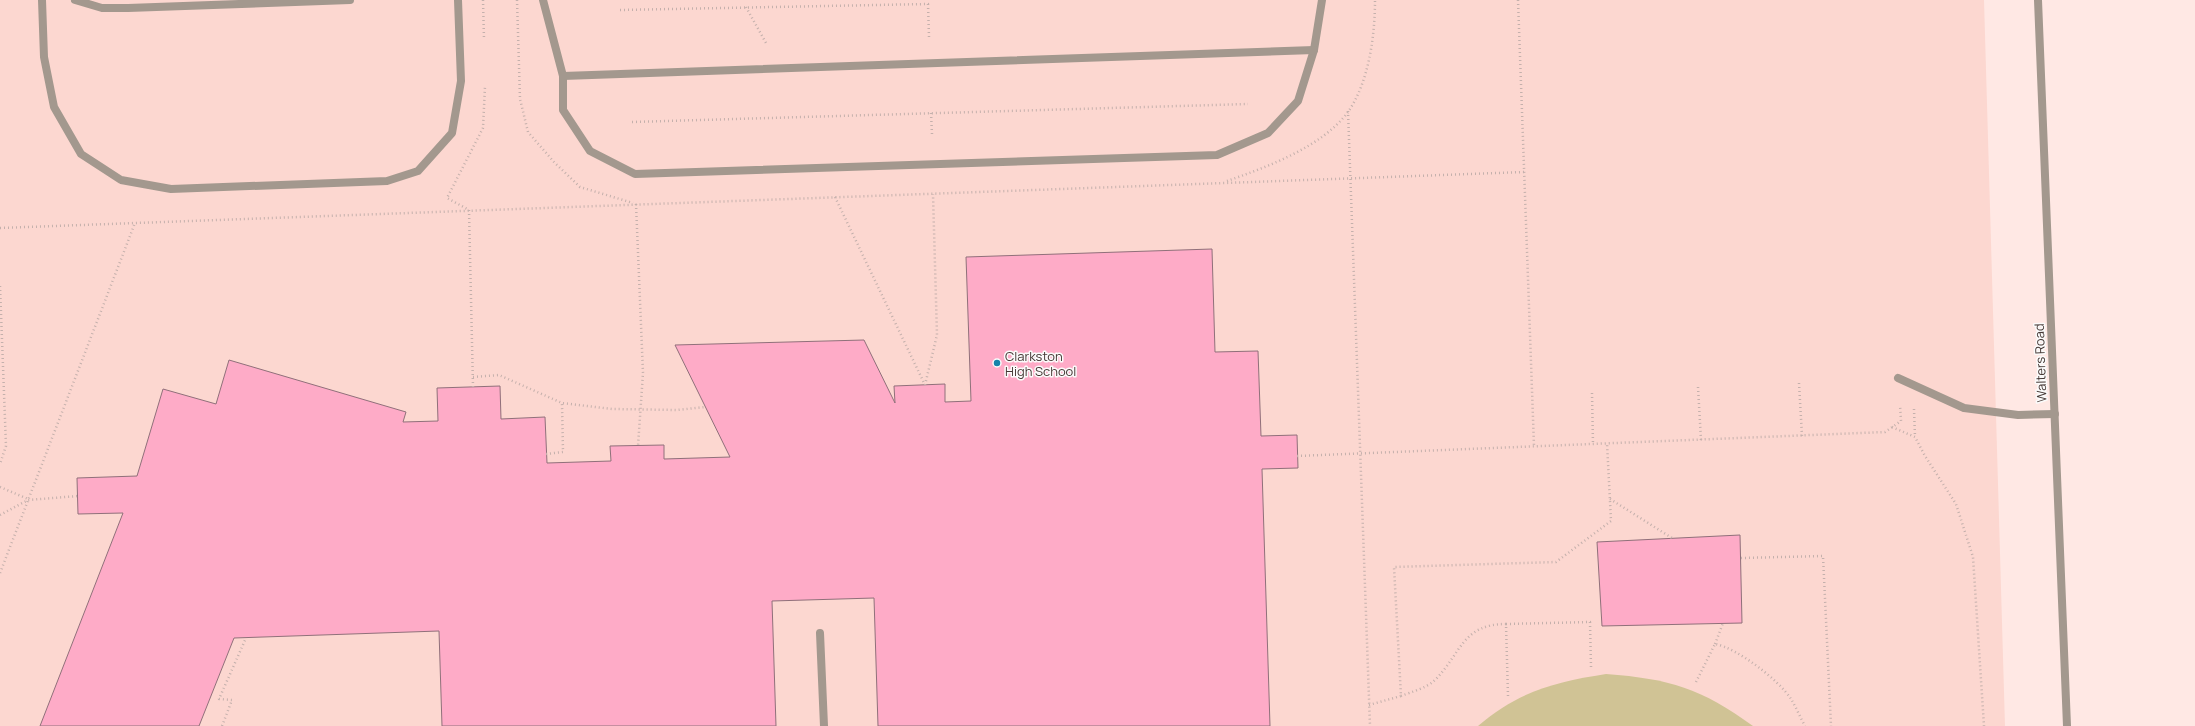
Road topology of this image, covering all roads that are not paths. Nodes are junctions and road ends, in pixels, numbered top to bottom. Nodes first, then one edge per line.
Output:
1 (42, 0) edge
2 (76, 0) edge
3 (350, 0) edge
4 (458, 0) edge
5 (543, 0) edge
6 (1322, 0) edge
7 (2038, 0) edge
8 (1314, 50) junction
9 (562, 76) junction
10 (1898, 378) road end
11 (2054, 414) junction
12 (820, 633) dead end
13 (824, 726) edge
14 (2067, 726) edge

1 - 4 street
2 - 3 street
5 - 9 street
6 - 8 street
7 - 11 street, Walters Road
8 - 9 street
8 - 9 street
10 - 11 street
11 - 14 street, Walters Road
12 - 13 street

